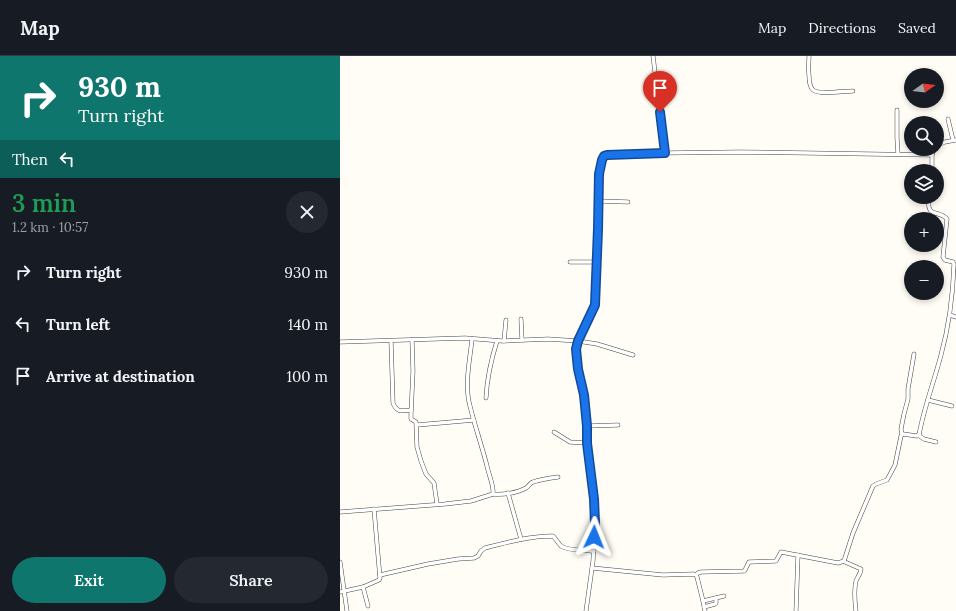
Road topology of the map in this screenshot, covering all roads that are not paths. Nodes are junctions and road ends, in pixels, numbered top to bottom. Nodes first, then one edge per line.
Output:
1 (653, 56) edge
2 (809, 56) edge
3 (853, 91) dead end
4 (898, 110) dead end
5 (948, 119) dead end
6 (955, 140) edge
7 (944, 142) edge
8 (665, 153) junction
9 (898, 154) junction
10 (904, 154) edge
11 (598, 201) junction
12 (628, 202) dead end
13 (928, 204) edge
14 (570, 262) dead end
15 (596, 262) junction
16 (955, 263) edge
17 (950, 315) junction
18 (956, 317) edge
19 (506, 320) dead end
20 (521, 320) dead end
21 (472, 339) junction
22 (412, 340) junction
23 (522, 340) junction
24 (391, 341) junction
25 (497, 341) junction
26 (504, 341) junction
27 (578, 341) junction
28 (340, 342) edge
29 (914, 354) dead end
30 (633, 355) dead end
31 (486, 398) dead end
32 (928, 400) junction
33 (952, 406) dead end
34 (411, 410) junction
35 (474, 420) junction
36 (417, 425) junction
37 (618, 425) dead end
38 (587, 426) junction
39 (554, 432) dead end
40 (902, 435) junction
41 (918, 435) junction
42 (936, 442) dead end
43 (587, 443) junction
44 (558, 477) dead end
45 (508, 493) junction
46 (493, 494) junction
47 (437, 504) junction
48 (374, 509) junction
49 (340, 512) edge
50 (521, 539) junction
51 (594, 551) junction
52 (798, 555) junction
53 (844, 560) junction
54 (340, 562) edge
55 (592, 568) junction
56 (380, 575) junction
57 (696, 575) junction
58 (363, 587) junction
59 (342, 592) edge
60 (724, 596) dead end
61 (716, 598) junction
62 (703, 601) junction
63 (368, 606) dead end
64 (705, 609) edge
65 (347, 611) edge
66 (586, 611) edge
67 (796, 611) edge
68 (856, 611) edge

1 - 8 street
2 - 3 street
4 - 9 street
5 - 6 street
6 - 7 street
8 - 9 street
8 - 11 street
9 - 10 street
11 - 12 street
11 - 15 street
13 - 16 street
14 - 15 street
15 - 27 street
16 - 17 street
17 - 18 street
17 - 32 street
19 - 26 street
20 - 23 street
21 - 22 street
21 - 25 street
21 - 35 street
22 - 24 street
22 - 34 street
23 - 26 street
23 - 27 street
24 - 28 street
24 - 34 street
25 - 26 street
25 - 31 street
27 - 30 street
27 - 38 street
29 - 40 street
32 - 33 street
32 - 41 street
34 - 36 street
35 - 36 street
35 - 46 street
36 - 47 street
37 - 38 street
38 - 43 street
39 - 43 street
40 - 41 street
40 - 53 street
41 - 42 street
43 - 51 street
44 - 45 street
45 - 46 street
45 - 50 street
46 - 47 street
47 - 48 street
48 - 49 street
48 - 56 street
50 - 51 street
50 - 56 street
51 - 55 street
52 - 53 street
52 - 57 street
52 - 67 street
53 - 68 street
54 - 59 street
55 - 57 street
55 - 66 street
56 - 58 street
57 - 62 street
58 - 59 street
58 - 63 street
59 - 65 street
60 - 61 street
61 - 62 street
61 - 64 street
62 - 64 street

